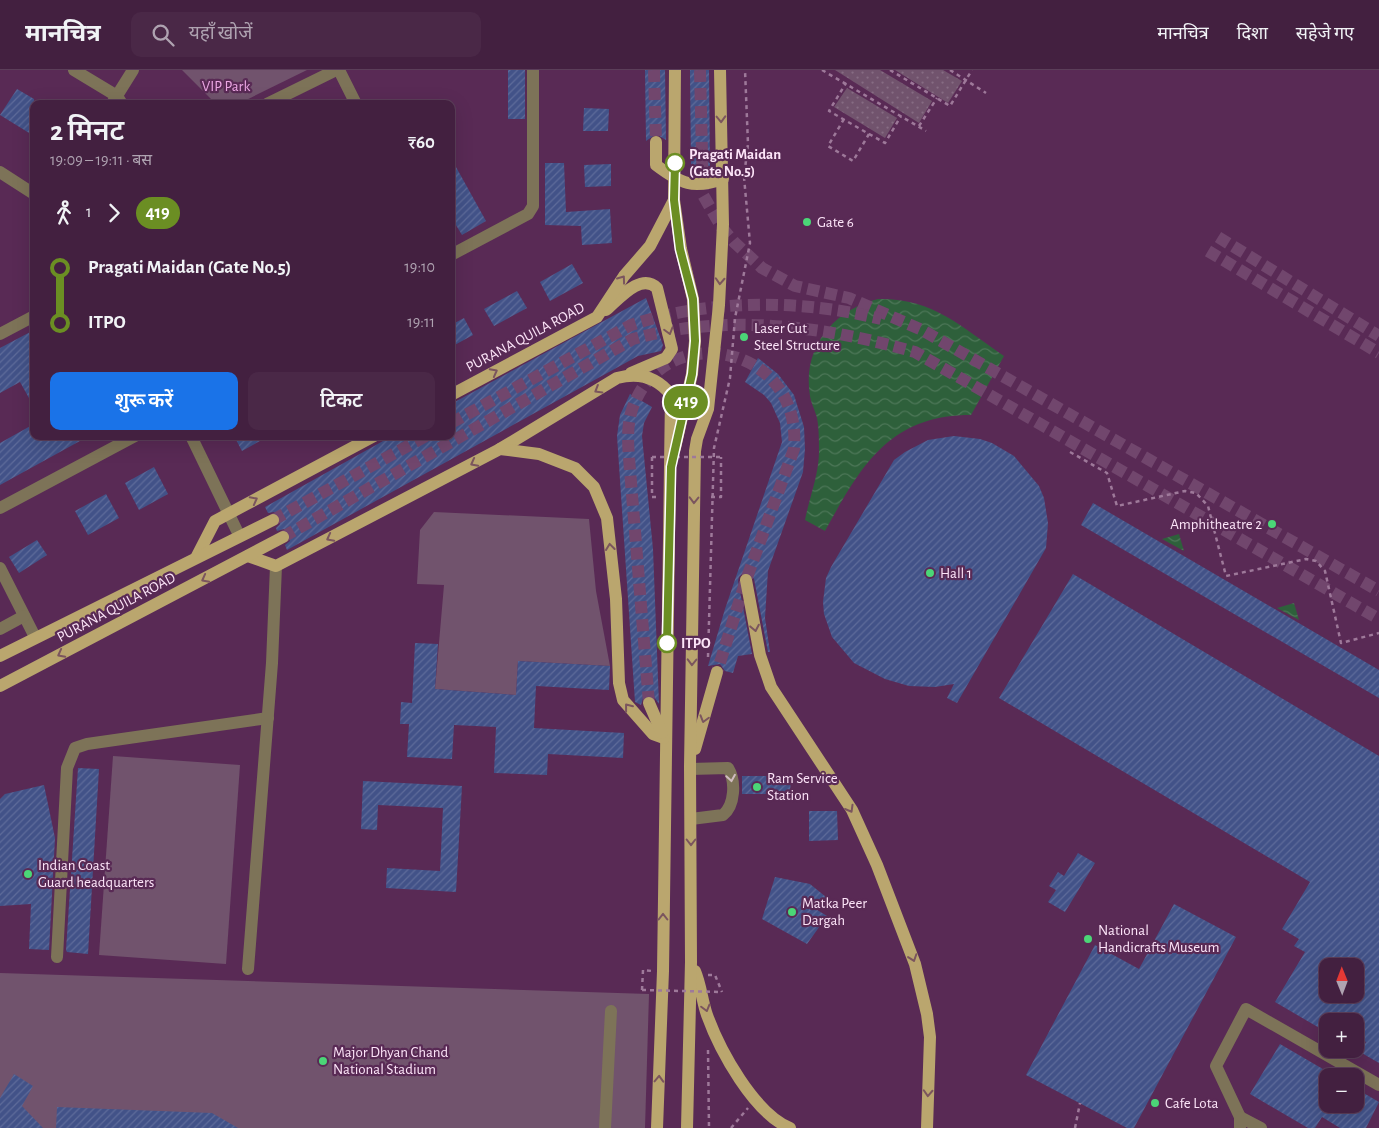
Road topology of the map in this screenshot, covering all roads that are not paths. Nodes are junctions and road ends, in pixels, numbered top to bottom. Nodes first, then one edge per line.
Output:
1 (74, 70) edge
2 (133, 70) edge
3 (338, 70) edge
4 (533, 70) edge
5 (675, 70) edge
6 (720, 70) edge
7 (116, 100) edge
8 (118, 100) edge
9 (275, 100) edge
10 (354, 100) edge
11 (656, 142) tunnel mouth
12 (0, 172) edge
13 (674, 179) junction
14 (723, 179) junction
15 (30, 191) edge
16 (674, 200) junction
17 (455, 253) edge
18 (596, 317) junction
19 (30, 318) edge
20 (0, 334) edge
21 (617, 378) junction
22 (455, 393) edge
23 (128, 440) edge
24 (192, 440) edge
25 (367, 440) edge
26 (500, 449) junction
27 (671, 467) junction
28 (0, 508) edge
29 (228, 514) junction
30 (273, 520) tunnel mouth
31 (239, 535) junction
32 (283, 537) tunnel mouth
33 (196, 556) junction
34 (248, 556) junction
35 (276, 566) junction
36 (0, 568) edge
37 (746, 580) dead end
38 (24, 616) junction
39 (0, 629) edge
40 (35, 637) junction
41 (0, 656) edge
42 (717, 672) tunnel mouth
43 (0, 686) edge
44 (649, 703) tunnel mouth
45 (268, 718) junction
46 (664, 738) junction
47 (690, 767) junction
48 (691, 819) junction
49 (57, 957) dead end
50 (691, 962) junction
51 (248, 969) dead end
52 (611, 1011) dead end
53 (1379, 1085) edge
54 (1240, 1122) edge
55 (605, 1128) edge
56 (657, 1128) edge
57 (687, 1128) edge
58 (790, 1128) edge
59 (927, 1128) edge
60 (1260, 1128) edge

1 - 7 street
2 - 8 street
3 - 9 street
3 - 10 street
4 - 17 street
5 - 13 main road
6 -> 14 main road
11 - 13 main road
12 - 15 street
13 - 14 main road
13 - 16 main road
14 -> 47 main road
18 -> 16 main road, PURANA QUILA ROAD
16 - 27 main road
18 -> 21 main road
22 -> 18 main road, PURANA QUILA ROAD
19 - 20 street
21 -> 26 main road
21 - 27 main road
23 - 28 street
24 - 29 street
29 -> 25 main road
26 -> 35 main road
46 -> 26 main road
27 - 46 main road
29 - 31 street
29 - 33 main road
30 - 31 main road, PURANA QUILA ROAD
31 - 33 main road, PURANA QUILA ROAD
32 - 34 main road, PURANA QUILA ROAD
33 - 40 main road, PURANA QUILA ROAD
34 - 35 main road
34 -> 43 main road, PURANA QUILA ROAD
35 - 45 street
36 - 38 street
37 -> 59 main road
38 - 39 street
38 - 40 street
40 - 41 main road, PURANA QUILA ROAD
42 -> 47 main road
44 - 46 main road
45 - 49 street
45 - 51 street
56 -> 46 main road
47 - 48 main road
47 -> 48 street
48 -> 50 main road
50 - 57 main road
50 -> 58 main road
52 - 55 street
53 - 54 street
54 - 60 street

